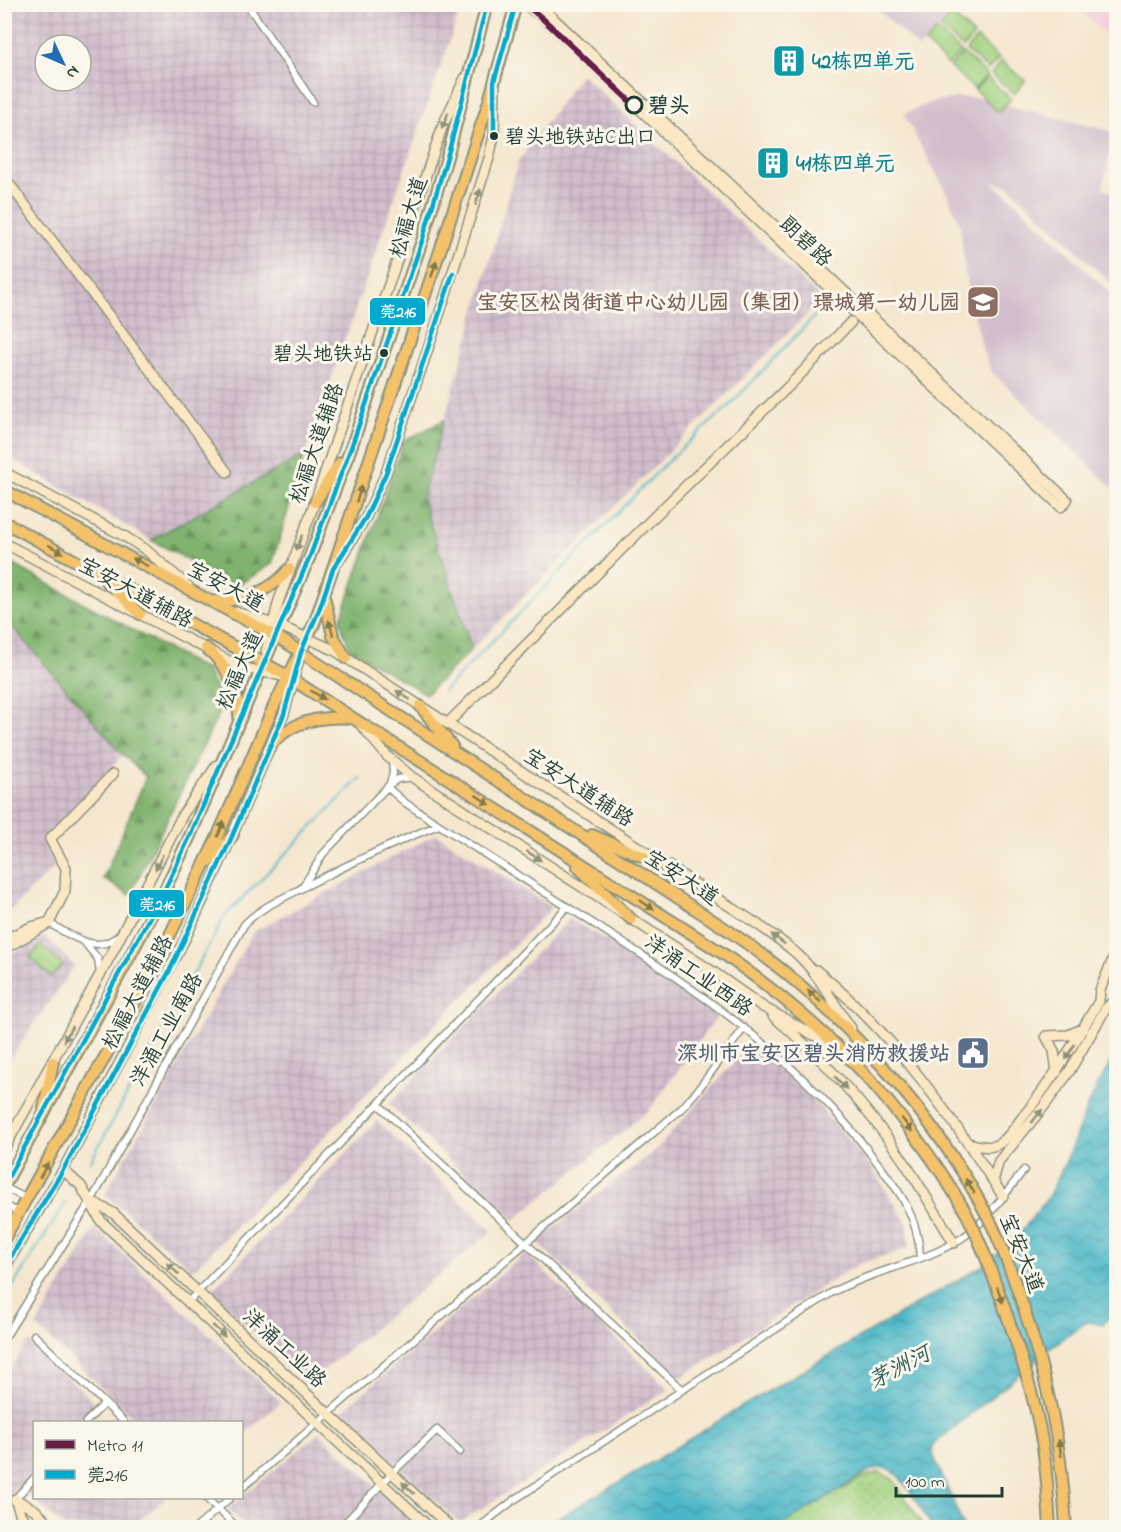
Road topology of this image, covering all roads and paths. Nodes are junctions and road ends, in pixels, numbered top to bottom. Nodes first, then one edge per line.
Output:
1 (248, 4) edge
2 (487, 4) edge
3 (516, 4) edge
4 (524, 4) edge
5 (538, 4) edge
6 (471, 68) junction
7 (494, 82) junction
8 (313, 102) dead end
9 (4, 177) edge
10 (851, 322) dead end
11 (352, 445) junction
12 (4, 472) edge
13 (227, 472) dead end
14 (4, 490) edge
15 (315, 502) junction
16 (4, 522) edge
17 (4, 543) edge
18 (289, 569) junction
19 (333, 569) junction
20 (95, 570) junction
21 (192, 590) junction
22 (324, 596) junction
23 (212, 601) junction
24 (140, 614) junction
25 (274, 629) junction
26 (308, 637) junction
27 (206, 648) junction
28 (301, 652) junction
29 (346, 658) junction
30 (262, 667) junction
31 (291, 679) junction
32 (420, 706) junction
33 (355, 719) junction
34 (239, 720) junction
35 (448, 723) junction
36 (269, 748) junction
37 (463, 757) junction
38 (222, 759) junction
39 (392, 760) junction
40 (113, 774) dead end
41 (412, 777) junction
42 (388, 785) junction
43 (564, 823) junction
44 (439, 825) junction
45 (233, 836) junction
46 (553, 845) junction
47 (672, 868) junction
48 (199, 876) junction
49 (302, 889) junction
50 (567, 907) junction
51 (632, 919) junction
52 (49, 923) junction
53 (124, 929) junction
54 (4, 940) edge
55 (85, 942) junction
56 (4, 949) edge
57 (1116, 951) edge
58 (796, 954) junction
59 (99, 976) junction
60 (1116, 999) edge
61 (752, 1000) junction
62 (744, 1028) junction
63 (1084, 1028) junction
64 (867, 1049) junction
65 (844, 1053) junction
66 (53, 1062) junction
67 (1057, 1072) junction
68 (378, 1104) junction
69 (40, 1121) junction
70 (968, 1143) junction
71 (4, 1149) edge
72 (63, 1170) junction
73 (1024, 1170) dead end
74 (993, 1181) junction
75 (4, 1187) edge
76 (1003, 1196) junction
77 (28, 1199) junction
78 (91, 1201) junction
79 (4, 1205) edge
80 (20, 1213) junction
81 (4, 1239) edge
82 (525, 1243) junction
83 (954, 1243) junction
84 (920, 1258) junction
85 (4, 1269) edge
86 (198, 1292) junction
87 (188, 1302) junction
88 (34, 1335) dead end
89 (4, 1339) edge
90 (682, 1390) junction
91 (104, 1404) junction
92 (328, 1413) junction
93 (87, 1421) edge
94 (123, 1421) edge
95 (317, 1422) junction
96 (460, 1452) dead end
97 (392, 1473) junction
98 (33, 1479) edge
99 (382, 1483) junction
100 (243, 1487) edge
101 (15, 1499) junction
102 (208, 1499) edge
103 (228, 1499) edge
104 (218, 1508) junction
105 (33, 1527) edge
106 (53, 1527) edge
107 (196, 1527) edge
108 (238, 1527) edge
109 (340, 1527) edge
110 (430, 1527) edge
111 (451, 1527) edge
112 (478, 1527) edge
113 (1050, 1527) edge
114 (1066, 1527) edge

1 - 8 street
2 - 6 main road, 松福大道
3 - 7 main road, 松福大道
4 - 5 main road, 朗碧路
6 - 11 main road, 松福大道
6 -> 15 main road, 松福大道辅路
19 -> 7 main road, 松福大道
19 -> 7 main road
9 - 13 main road
10 - 35 main road
11 - 15 main road
11 - 25 main road, 松福大道
12 - 21 main road, 宝安大道辅路
21 -> 14 main road, 宝安大道
15 -> 18 main road, 松福大道辅路
16 -> 20 main road, 宝安大道
17 - 24 main road, 宝安大道辅路
18 - 23 main road
18 - 25 main road, 松福大道辅路
19 - 22 main road, 松福大道
20 - 24 main road
20 - 30 main road, 宝安大道
21 - 23 main road, 宝安大道
22 - 26 main road, 松福大道
29 -> 22 main road
23 - 25 main road, 宝安大道
24 - 27 main road, 宝安大道辅路
25 - 26 main road, 宝安大道辅路
25 - 28 main road, 宝安大道
25 - 30 main road, 松福大道
26 - 28 main road, 松福大道
26 - 29 main road, 宝安大道辅路
27 - 30 main road, 宝安大道辅路
27 - 34 main road
28 - 31 main road, 松福大道
28 - 37 main road, 宝安大道
32 -> 29 main road, 宝安大道辅路
30 - 31 main road, 宝安大道
30 - 34 main road, 松福大道
31 -> 33 main road, 宝安大道
31 - 36 main road, 松福大道辅路
48 -> 31 main road, 松福大道
32 - 35 main road, 宝安大道辅路
32 - 37 main road
33 - 36 main road
33 - 39 main road
33 -> 46 main road, 宝安大道
34 - 38 main road, 松福大道
35 - 47 main road, 宝安大道辅路
36 - 45 main road, 松福大道辅路
37 - 43 main road, 宝安大道
38 -> 53 main road, 松福大道辅路
38 - 69 main road, 松福大道
39 - 41 main road
39 - 42 street
40 - 52 main road
41 - 42 street
41 -> 51 main road
42 - 44 street, 洋涌工业西路
42 - 49 street
43 - 47 main road
64 -> 43 main road, 宝安大道
44 - 49 street, 洋涌工业南路
44 - 50 street, 洋涌工业西路
45 - 48 main road
45 - 72 main road, 松福大道辅路
46 - 51 main road
46 -> 65 main road, 宝安大道
58 -> 47 main road, 宝安大道辅路
77 -> 48 main road, 松福大道
49 - 78 street, 洋涌工业南路
50 - 62 street, 洋涌工业西路
50 - 68 street
51 - 61 main road
52 - 54 main road
52 - 55 street
52 - 56 main road
53 - 55 street
53 - 59 main road, 松福大道辅路
55 - 59 street
57 - 63 main road
58 - 64 main road, 宝安大道辅路
58 - 70 main road
59 -> 66 main road, 松福大道辅路
74 -> 60 main road
61 - 65 main road
61 -> 83 main road
62 - 82 street
62 - 84 street, 洋涌工业西路
63 -> 67 main road
63 - 67 main road
114 -> 64 main road, 宝安大道, bridge
65 -> 113 main road, 宝安大道, bridge
66 - 69 main road
66 - 71 main road, 松福大道辅路
67 - 70 main road
68 - 82 street
68 - 86 street
69 - 75 main road, 松福大道
70 - 74 main road
72 - 78 main road, 洋涌工业路
72 - 85 main road, 松福大道辅路
73 - 76 street
74 - 76 main road
75 - 77 street
76 - 83 street
77 - 80 main road, 松福大道
86 -> 78 main road, 洋涌工业路
78 - 87 main road, 洋涌工业路
78 - 89 street, 洋涌工业南路
79 - 80 street
80 - 81 main road, 松福大道
82 - 90 street
82 - 92 street
83 - 84 street
84 - 90 street
86 - 87 street
86 - 92 main road, 洋涌工业路
87 -> 95 main road, 洋涌工业路
88 - 91 street
90 - 112 street
91 - 93 street
91 - 94 street
92 - 95 street
92 - 97 main road, 洋涌工业路
95 - 99 main road, 洋涌工业路
95 - 100 street
96 - 97 street
97 - 99 street
111 -> 97 main road, 洋涌工业路
98 - 101 street
99 - 109 street
99 - 110 main road, 洋涌工业路
101 - 105 main road
101 - 106 main road
102 - 104 street
103 - 104 street
104 - 107 street
104 - 108 street

